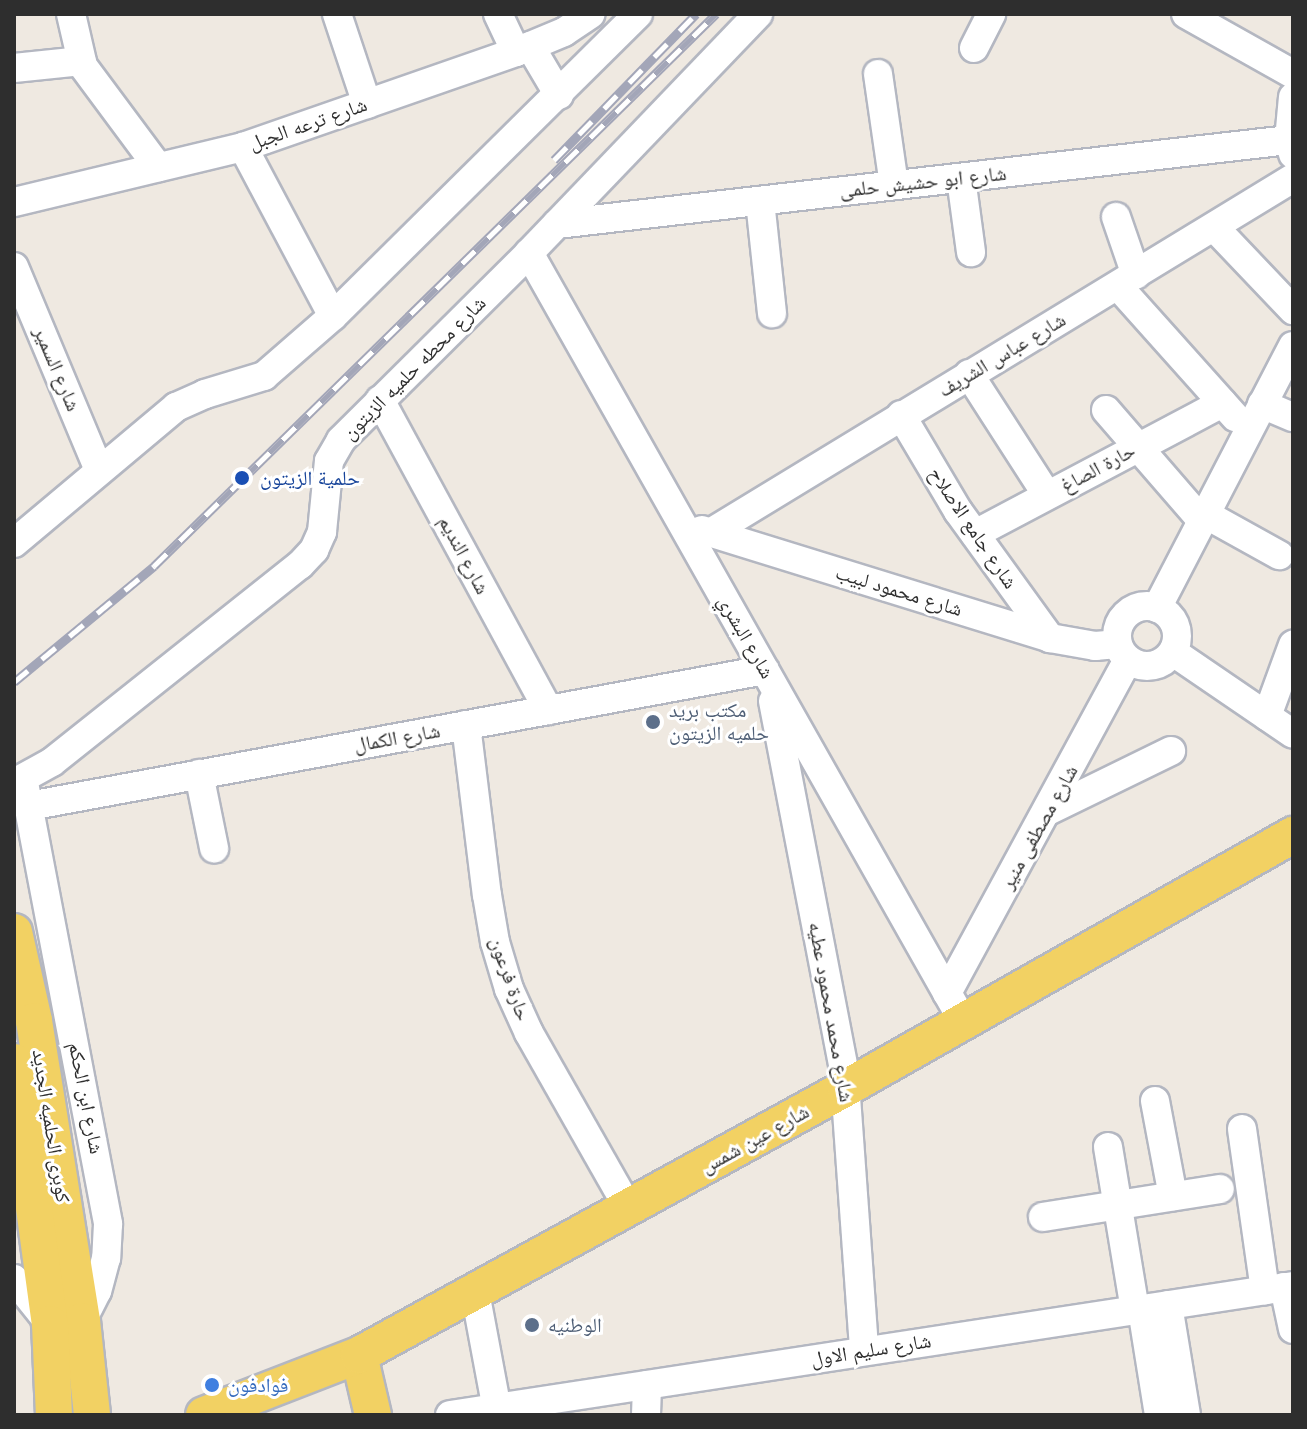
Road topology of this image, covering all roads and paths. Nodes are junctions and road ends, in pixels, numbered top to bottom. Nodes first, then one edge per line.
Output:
1 (71, 14) edge
2 (337, 14) edge
3 (498, 14) edge
4 (591, 14) edge
5 (638, 14) edge
6 (758, 14) edge
7 (991, 14) edge
8 (1186, 14) edge
9 (974, 48) dead end
10 (523, 49) junction
11 (82, 61) junction
12 (14, 68) edge
13 (878, 74) dead end
14 (1293, 74) edge
15 (559, 95) junction
16 (1293, 97) edge
17 (367, 104) junction
18 (243, 147) junction
19 (1291, 147) edge
20 (158, 167) junction
21 (961, 178) junction
22 (1293, 178) edge
23 (894, 185) junction
24 (760, 201) junction
25 (14, 202) edge
26 (1116, 217) dead end
27 (557, 224) junction
28 (1214, 227) junction
29 (971, 252) dead end
30 (529, 253) junction
31 (14, 267) edge
32 (1127, 280) junction
33 (1293, 310) edge
34 (772, 313) dead end
35 (333, 316) junction
36 (1293, 346) edge
37 (969, 374) junction
38 (380, 400) junction
39 (1222, 403) junction
40 (1262, 404) junction
41 (1106, 410) dead end
42 (901, 415) junction
43 (1293, 417) edge
44 (1247, 431) junction
45 (1138, 447) junction
46 (99, 470) junction
47 (1047, 495) junction
48 (1203, 518) junction
49 (682, 524) junction
50 (712, 532) junction
51 (975, 534) junction
52 (14, 543) edge
53 (1279, 555) dead end
54 (1157, 608) junction
55 (1050, 638) junction
56 (1293, 645) edge
57 (1123, 652) junction
58 (1173, 652) junction
59 (767, 673) junction
60 (548, 710) junction
61 (1267, 716) junction
62 (466, 725) junction
63 (1293, 734) edge
64 (1171, 751) dead end
65 (199, 774) junction
66 (22, 789) edge
67 (1048, 811) junction
68 (1293, 835) edge
69 (14, 844) edge
70 (214, 848) dead end
71 (41, 868) junction
72 (14, 932) edge
73 (955, 1007) junction
74 (14, 1062) edge
75 (846, 1088) junction
76 (1155, 1101) dead end
77 (1242, 1129) dead end
78 (1108, 1147) dead end
79 (44, 1177) junction
80 (1220, 1189) dead end
81 (1173, 1196) junction
82 (1118, 1205) junction
83 (629, 1209) junction
84 (1043, 1217) dead end
85 (14, 1279) edge
86 (1281, 1288) edge
87 (475, 1292) junction
88 (1148, 1308) junction
89 (66, 1322) junction
90 (1293, 1329) edge
91 (864, 1350) junction
92 (359, 1355) junction
93 (647, 1385) junction
94 (497, 1411) edge
95 (99, 1413) edge
96 (54, 1414) edge
97 (204, 1415) edge
98 (373, 1415) edge
99 (450, 1415) edge
100 (646, 1415) edge
101 (1159, 1415) edge
102 (1186, 1415) edge

1 - 11 street
2 - 17 street
3 - 10 street
4 - 10 street, شارع ترعه الجبل
5 - 15 street
6 - 27 street, شارع محطه حلميه الزيتون
7 - 9 street
8 - 14 street
10 - 15 street
10 - 17 street, شارع ترعه الجبل
11 - 12 street
11 - 20 street
13 - 23 street
15 - 35 street
16 - 19 street
17 - 18 street, شارع ترعه الجبل
18 - 20 street, شارع ترعه الجبل
18 - 35 street
19 - 21 street, شارع ابو حشيش حلمى
20 - 25 street, شارع ترعه الجبل
21 - 23 street, شارع ابو حشيش حلمى
21 - 29 street
22 - 28 street, شارع عباس الشريف
23 - 24 street, شارع ابو حشيش حلمى
24 - 27 street, شارع ابو حشيش حلمى
24 - 34 street
26 - 32 street
27 - 30 street, شارع محطه حلميه الزيتون
28 - 32 street, شارع عباس الشريف
28 - 33 street
30 - 38 street, شارع محطه حلميه الزيتون
30 - 49 street, شارع البشري
31 - 46 street, شارع السمير
32 - 37 street, شارع عباس الشريف
32 - 39 street
35 - 46 street
36 - 40 street
37 - 42 street, شارع عباس الشريف
37 - 47 street
38 - 60 street, شارع النديم
38 - 66 street, شارع محطه حلميه الزيتون
39 - 44 street
39 - 45 street, حارة الصاغ
40 - 43 street
40 - 44 street
41 - 45 street
42 - 50 street, شارع عباس الشريف
42 - 51 street, شارع جامع الاصلاح
44 - 48 street
45 - 47 street, حارة الصاغ
45 - 48 street
46 - 52 street
47 - 51 street, حارة الصاغ
48 - 53 street
48 - 54 street
49 - 50 street, شارع محمود لبيب
49 - 59 street, شارع البشري
50 - 55 street, شارع محمود لبيب
51 - 55 street, شارع جامع الاصلاح
54 - 57 street
54 - 58 street
55 - 57 street, شارع محمود لبيب
56 - 61 street
57 - 58 street
57 - 67 street, شارع مصطفى منير
58 - 61 street
59 - 60 street, شارع الكمال
59 - 73 street, شارع البشري
59 - 75 street, شارع محمد محمود عطيه
60 - 62 street, شارع الكمال
61 - 63 street
62 - 65 street, شارع الكمال
62 - 83 street, حارة فرعون
64 - 67 street
65 - 66 street, شارع الكمال
65 - 70 street
66 - 71 street, شارع ابن الحكم
67 - 73 street, شارع مصطفى منير
68 - 73 main road, شارع عين شمس
69 - 71 street
71 - 89 street, شارع ابن الحكم
72 - 79 main road, كوبرى الحلميه الجديد
73 - 75 main road, شارع عين شمس
74 - 79 main road, كوبرى الحلميه الجديد
75 - 83 main road, شارع عين شمس
75 - 91 street, شارع محمد محمود عطيه
76 - 81 street
77 - 86 street
78 - 82 street
79 - 89 main road, كوبرى الحلميه الجديد
80 - 81 street
81 - 82 street
82 - 84 street
82 - 88 street
83 - 87 main road, شارع عين شمس
85 - 89 street
86 - 88 street, شارع سليم الاول
86 - 90 street
87 - 92 main road, شارع عين شمس
87 - 94 street
88 - 91 street, شارع سليم الاول
88 - 101 street
88 - 102 street
89 - 95 main road
89 - 96 main road, شارع ابن الحكم
91 - 93 street, شارع سليم الاول
92 - 97 main road, شارع عين شمس
92 - 98 main road
93 - 94 street, شارع سليم الاول
93 - 100 street
94 - 99 street, شارع سليم الاول

